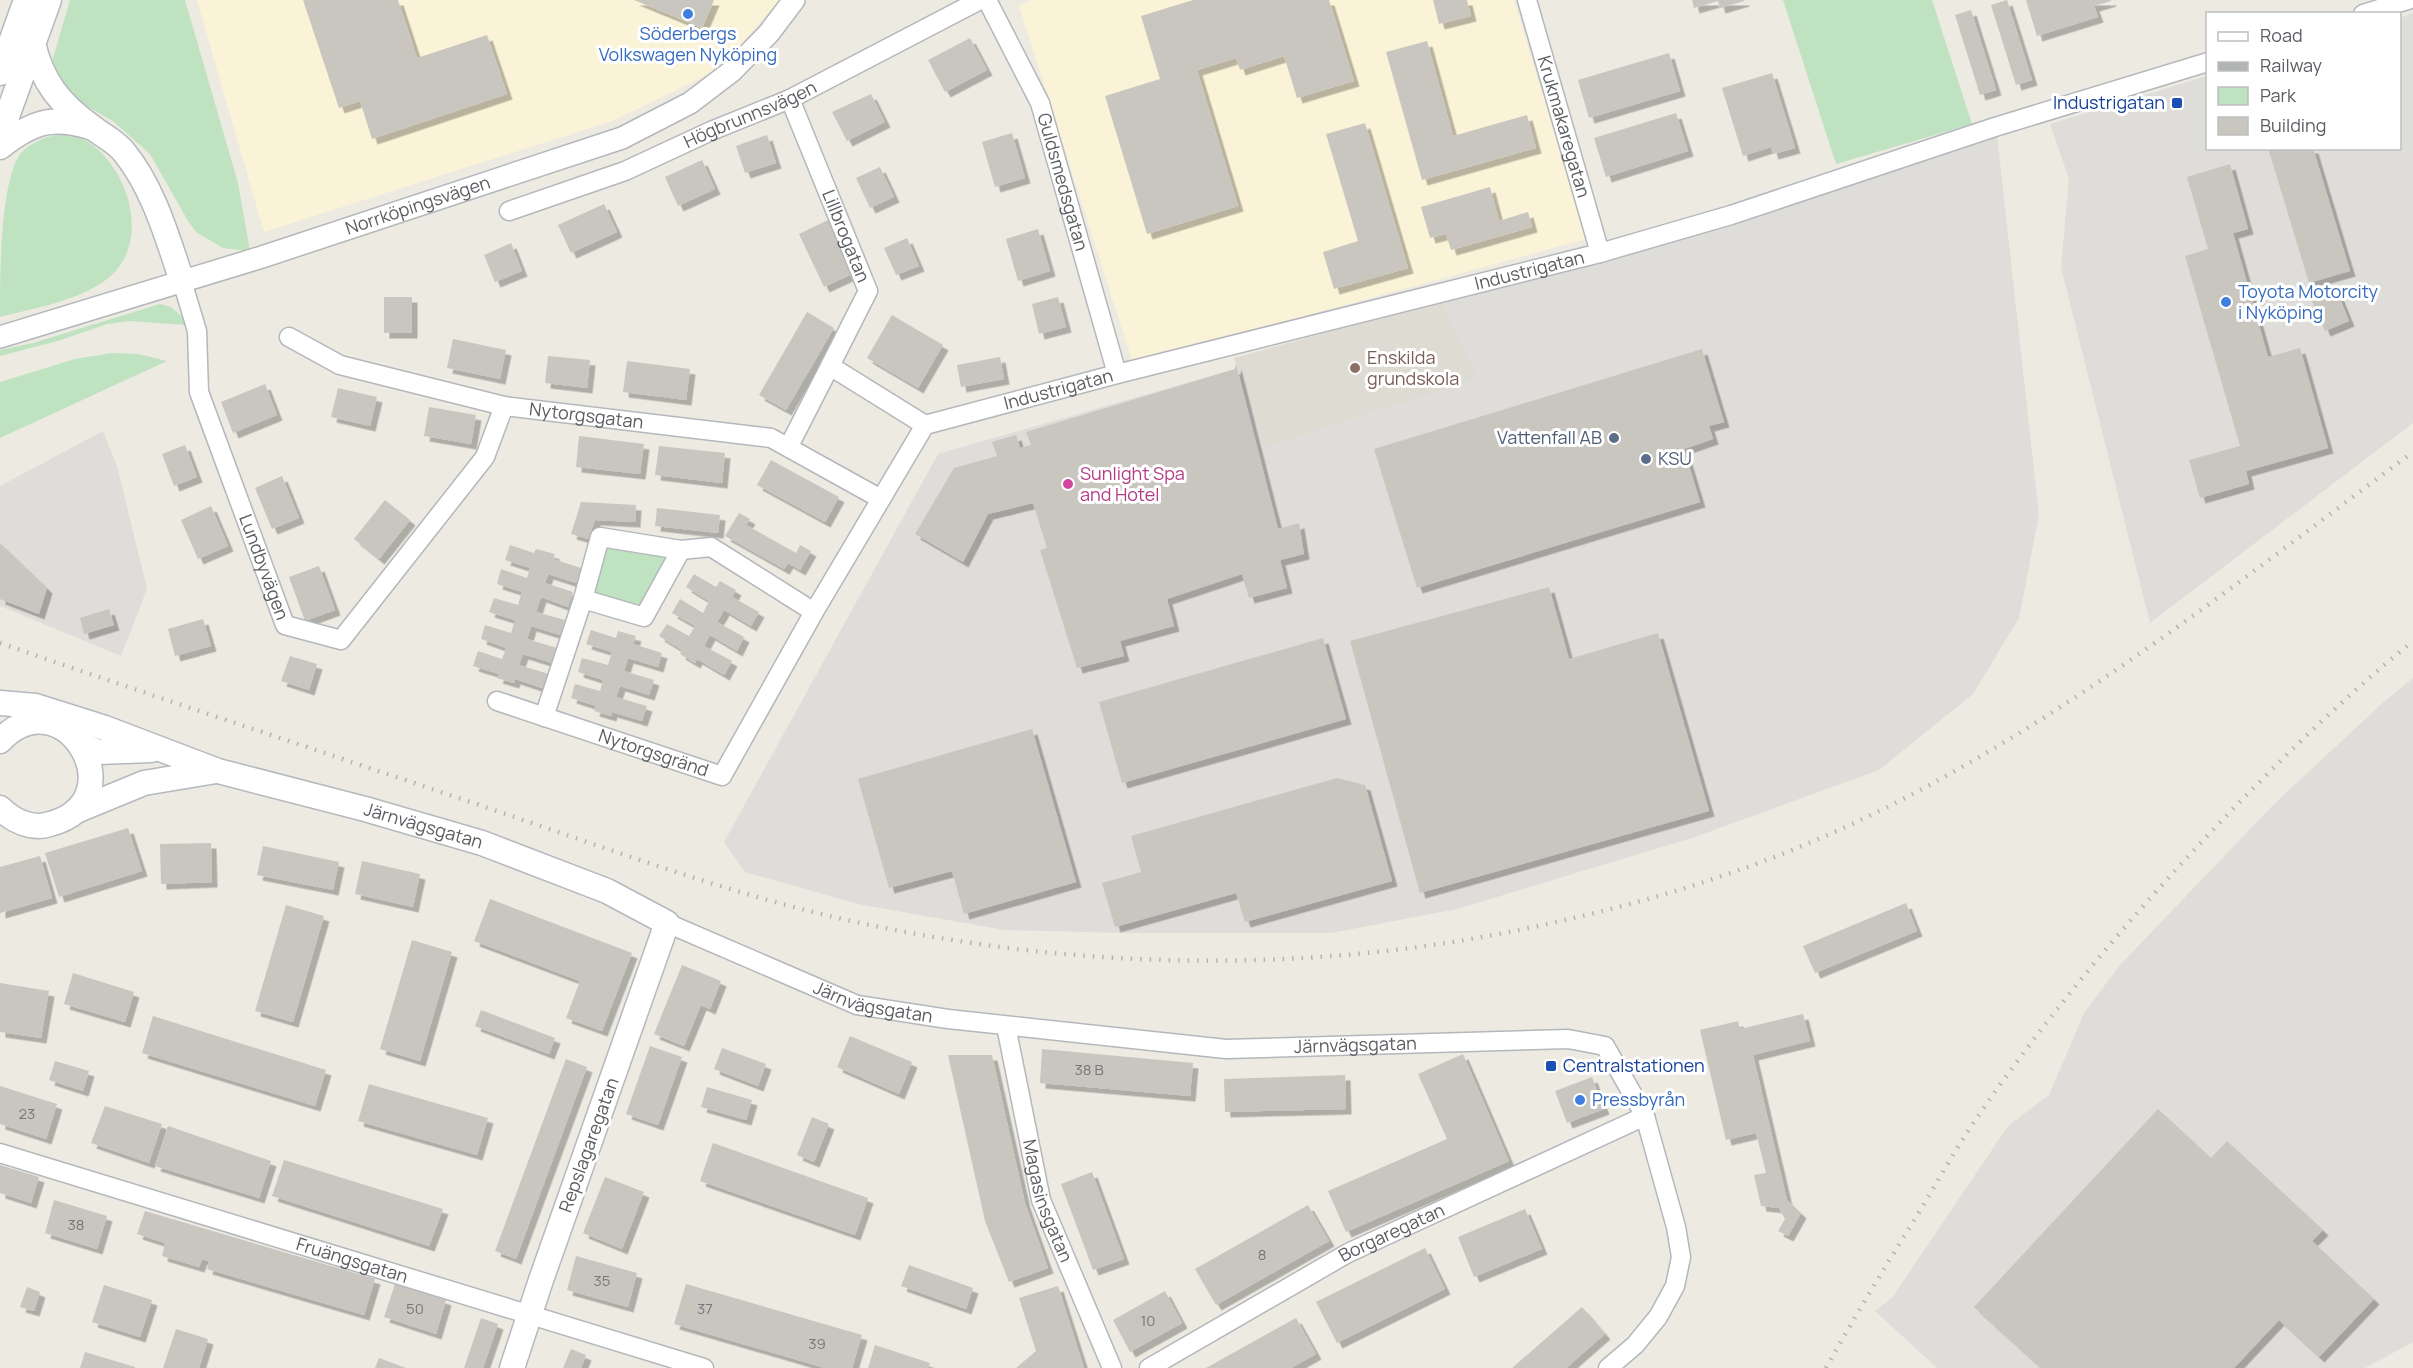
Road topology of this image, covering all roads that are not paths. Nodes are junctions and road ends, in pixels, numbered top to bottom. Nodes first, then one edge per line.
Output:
1 (26, 0) edge
2 (49, 0) edge
3 (794, 0) edge
4 (980, 0) edge
5 (987, 0) edge
6 (1527, 0) edge
7 (2408, 0) edge
8 (2369, 12) edge
9 (16, 38) edge
10 (2206, 63) edge
11 (0, 73) edge
12 (790, 99) junction
13 (92, 128) junction
14 (0, 136) edge
15 (0, 147) edge
16 (509, 211) dead end
17 (1600, 253) junction
18 (182, 281) junction
19 (0, 337) edge
20 (289, 337) dead end
21 (830, 366) junction
22 (1117, 374) junction
23 (504, 406) junction
24 (925, 425) junction
25 (789, 446) junction
26 (881, 498) junction
27 (681, 550) junction
28 (583, 599) junction
29 (814, 612) junction
30 (497, 701) dead end
31 (0, 703) edge
32 (544, 717) junction
33 (34, 723) junction
34 (0, 741) edge
35 (81, 744) junction
36 (160, 750) junction
37 (218, 771) junction
38 (0, 808) edge
39 (76, 811) junction
40 (26, 825) junction
41 (0, 834) edge
42 (667, 923) junction
43 (1006, 1026) junction
44 (1645, 1116) junction
45 (0, 1153) edge
46 (531, 1315) junction
47 (512, 1368) edge
48 (704, 1368) edge
49 (1112, 1368) edge
50 (1149, 1368) edge
51 (1608, 1368) edge

1 - 9 main road
2 - 9 main road
3 - 18 street, Norrköpingsvägen
4 - 12 street, Högbrunnsvägen
5 - 22 street, Guldsmedsgatan
6 - 17 street, Krukmakaregatan
7 - 8 street
9 - 11 main road
9 - 13 main road
9 - 14 main road
10 - 17 street, Industrigatan
12 - 16 street, Högbrunnsvägen
12 - 21 street, Lillbrogatan
13 - 15 main road
13 - 18 main road
17 - 22 street, Industrigatan
18 - 19 street, Norrköpingsvägen
18 - 23 street, Lundbyvägen
20 - 23 street, Nytorgsgatan
21 - 24 street
21 - 25 street, Lillbrogatan
22 - 24 street, Industrigatan
23 - 25 street, Nytorgsgatan
24 - 26 street
25 - 26 street, Nytorgsgatan
26 - 29 street, Nytorgsgränd
27 - 28 street
27 - 28 street
27 - 29 street
28 - 32 street
29 - 32 street, Nytorgsgränd
30 - 32 street, Nytorgsgränd
31 - 33 main road
31 - 36 main road
33 - 34 main road
33 - 35 main road
35 - 36 main road, Järnvägsgatan
35 - 39 main road
36 - 37 main road, Järnvägsgatan
37 - 39 main road, Järnvägsgatan
37 - 42 main road, Järnvägsgatan
38 - 40 main road
39 - 40 main road, Järnvägsgatan
40 - 41 main road, Järnvägsgatan
42 - 43 street, Järnvägsgatan
42 - 46 main road, Repslagaregatan
43 - 44 street, Järnvägsgatan
43 - 49 street, Magasinsgatan
44 - 50 street, Borgaregatan
44 - 51 street, Järnvägsgatan
45 - 46 street, Fruängsgatan
46 - 47 main road, Repslagaregatan
46 - 48 street, Fruängsgatan

